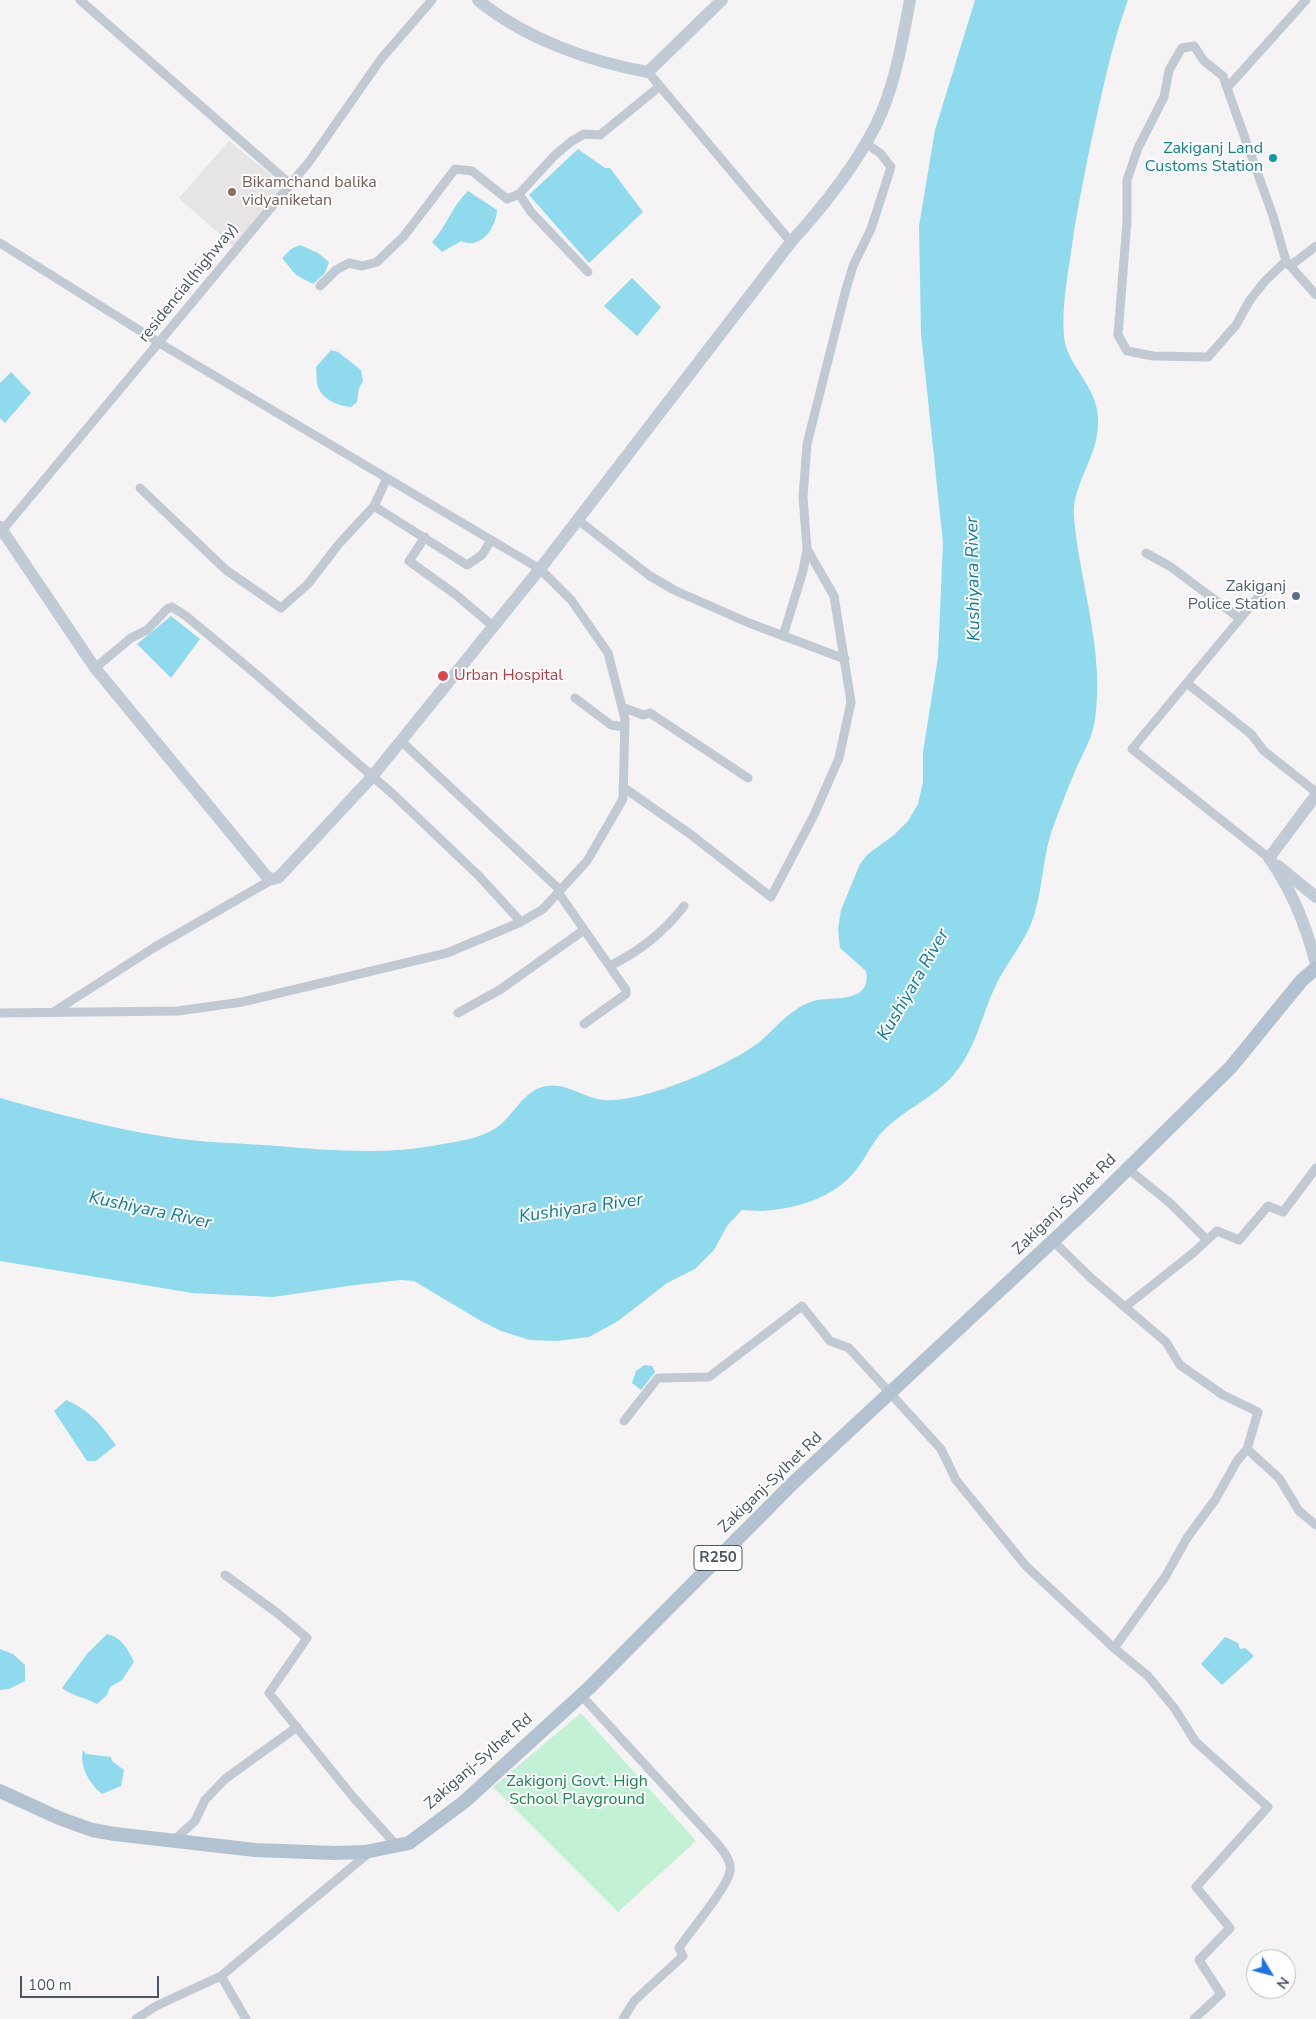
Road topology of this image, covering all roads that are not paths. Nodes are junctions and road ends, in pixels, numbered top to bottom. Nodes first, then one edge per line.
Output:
1 (80, 0) edge
2 (432, 0) edge
3 (478, 0) edge
4 (722, 0) edge
5 (910, 0) edge
6 (1306, 0) edge
7 (648, 72) junction
8 (660, 86) junction
9 (1227, 88) junction
10 (865, 143) junction
11 (290, 184) junction
12 (519, 194) junction
13 (792, 242) junction
14 (0, 243) edge
15 (1316, 246) edge
16 (1288, 264) junction
17 (588, 272) dead end
18 (320, 286) dead end
19 (1316, 295) edge
20 (160, 342) junction
21 (387, 478) junction
22 (140, 488) dead end
23 (374, 506) junction
24 (578, 520) junction
25 (1, 530) edge
26 (425, 537) junction
27 (491, 540) junction
28 (807, 549) junction
29 (1146, 553) dead end
30 (540, 569) junction
31 (1263, 591) dead end
32 (1239, 618) junction
33 (494, 627) junction
34 (783, 636) junction
35 (845, 659) junction
36 (95, 668) junction
37 (1188, 684) junction
38 (575, 698) dead end
39 (622, 707) junction
40 (625, 727) junction
41 (401, 741) junction
42 (372, 778) junction
43 (748, 778) dead end
44 (623, 787) junction
45 (1316, 793) edge
46 (1269, 858) junction
47 (273, 879) junction
48 (559, 891) junction
49 (1316, 897) edge
50 (684, 906) dead end
51 (521, 922) junction
52 (584, 930) junction
53 (1316, 964) edge
54 (610, 966) junction
55 (1316, 968) edge
56 (54, 1011) junction
57 (0, 1013) edge
58 (458, 1013) dead end
59 (584, 1024) dead end
60 (1316, 1168) edge
61 (1128, 1169) junction
62 (1207, 1240) junction
63 (1053, 1241) junction
64 (1125, 1307) junction
65 (891, 1394) junction
66 (624, 1421) dead end
67 (1247, 1449) junction
68 (1316, 1525) edge
69 (225, 1576) dead end
70 (1114, 1648) junction
71 (581, 1695) junction
72 (297, 1728) junction
73 (0, 1791) edge
74 (173, 1841) junction
75 (398, 1847) junction
76 (370, 1852) junction
77 (221, 1976) junction
78 (136, 2019) edge
79 (246, 2019) edge
80 (623, 2019) edge
81 (1194, 2019) edge

1 - 11 street
2 - 11 street, residencial(highway)
3 - 7 street
4 - 7 street
5 - 10 street
6 - 9 street
7 - 8 street
8 - 12 street
8 - 13 street
9 - 16 street
9 - 16 street
10 - 13 street
10 - 28 street
11 - 20 street, residencial(highway)
12 - 17 street
12 - 18 street
13 - 24 street
14 - 20 street
15 - 16 street
16 - 19 street
20 - 21 street
20 - 25 street, residencial(highway)
21 - 23 street
21 - 27 street
22 - 23 street
23 - 26 street
24 - 30 street
24 - 34 street
25 - 36 street
26 - 27 street
26 - 33 street
27 - 30 street
28 - 34 street
28 - 35 street
29 - 32 street
30 - 33 street
30 - 39 street
31 - 32 street
32 - 37 street
33 - 41 street
34 - 35 street
35 - 44 street
36 - 42 street
36 - 47 street
37 - 45 street
37 - 46 street
38 - 40 street
39 - 40 street
39 - 43 street
40 - 44 street
41 - 42 street
41 - 48 street
42 - 47 street
42 - 51 street
44 - 48 street
45 - 46 street
46 - 49 street
46 - 53 street
47 - 56 street
48 - 51 street
48 - 52 street
50 - 54 street
51 - 56 street
52 - 54 street
52 - 58 street
54 - 59 street
55 - 61 main road, Zakiganj-Sylhet Rd / R250
56 - 57 street
60 - 62 street
61 - 62 street
61 - 63 main road, Zakiganj-Sylhet Rd / R250
62 - 64 street
63 - 64 street
63 - 65 main road, Zakiganj-Sylhet Rd / R250
64 - 67 street
65 - 66 street
65 - 70 street
65 - 71 main road, Zakiganj-Sylhet Rd / R250
67 - 68 street
67 - 70 street
69 - 72 street
70 - 81 street
71 - 75 main road, Zakiganj-Sylhet Rd / R250
71 - 80 street
72 - 74 street
72 - 75 street
73 - 74 main road, Zakiganj-Sylhet Rd / R250
74 - 76 main road, Zakiganj-Sylhet Rd / R250
75 - 76 main road, Zakiganj-Sylhet Rd / R250
76 - 77 street
77 - 78 street
77 - 79 street

